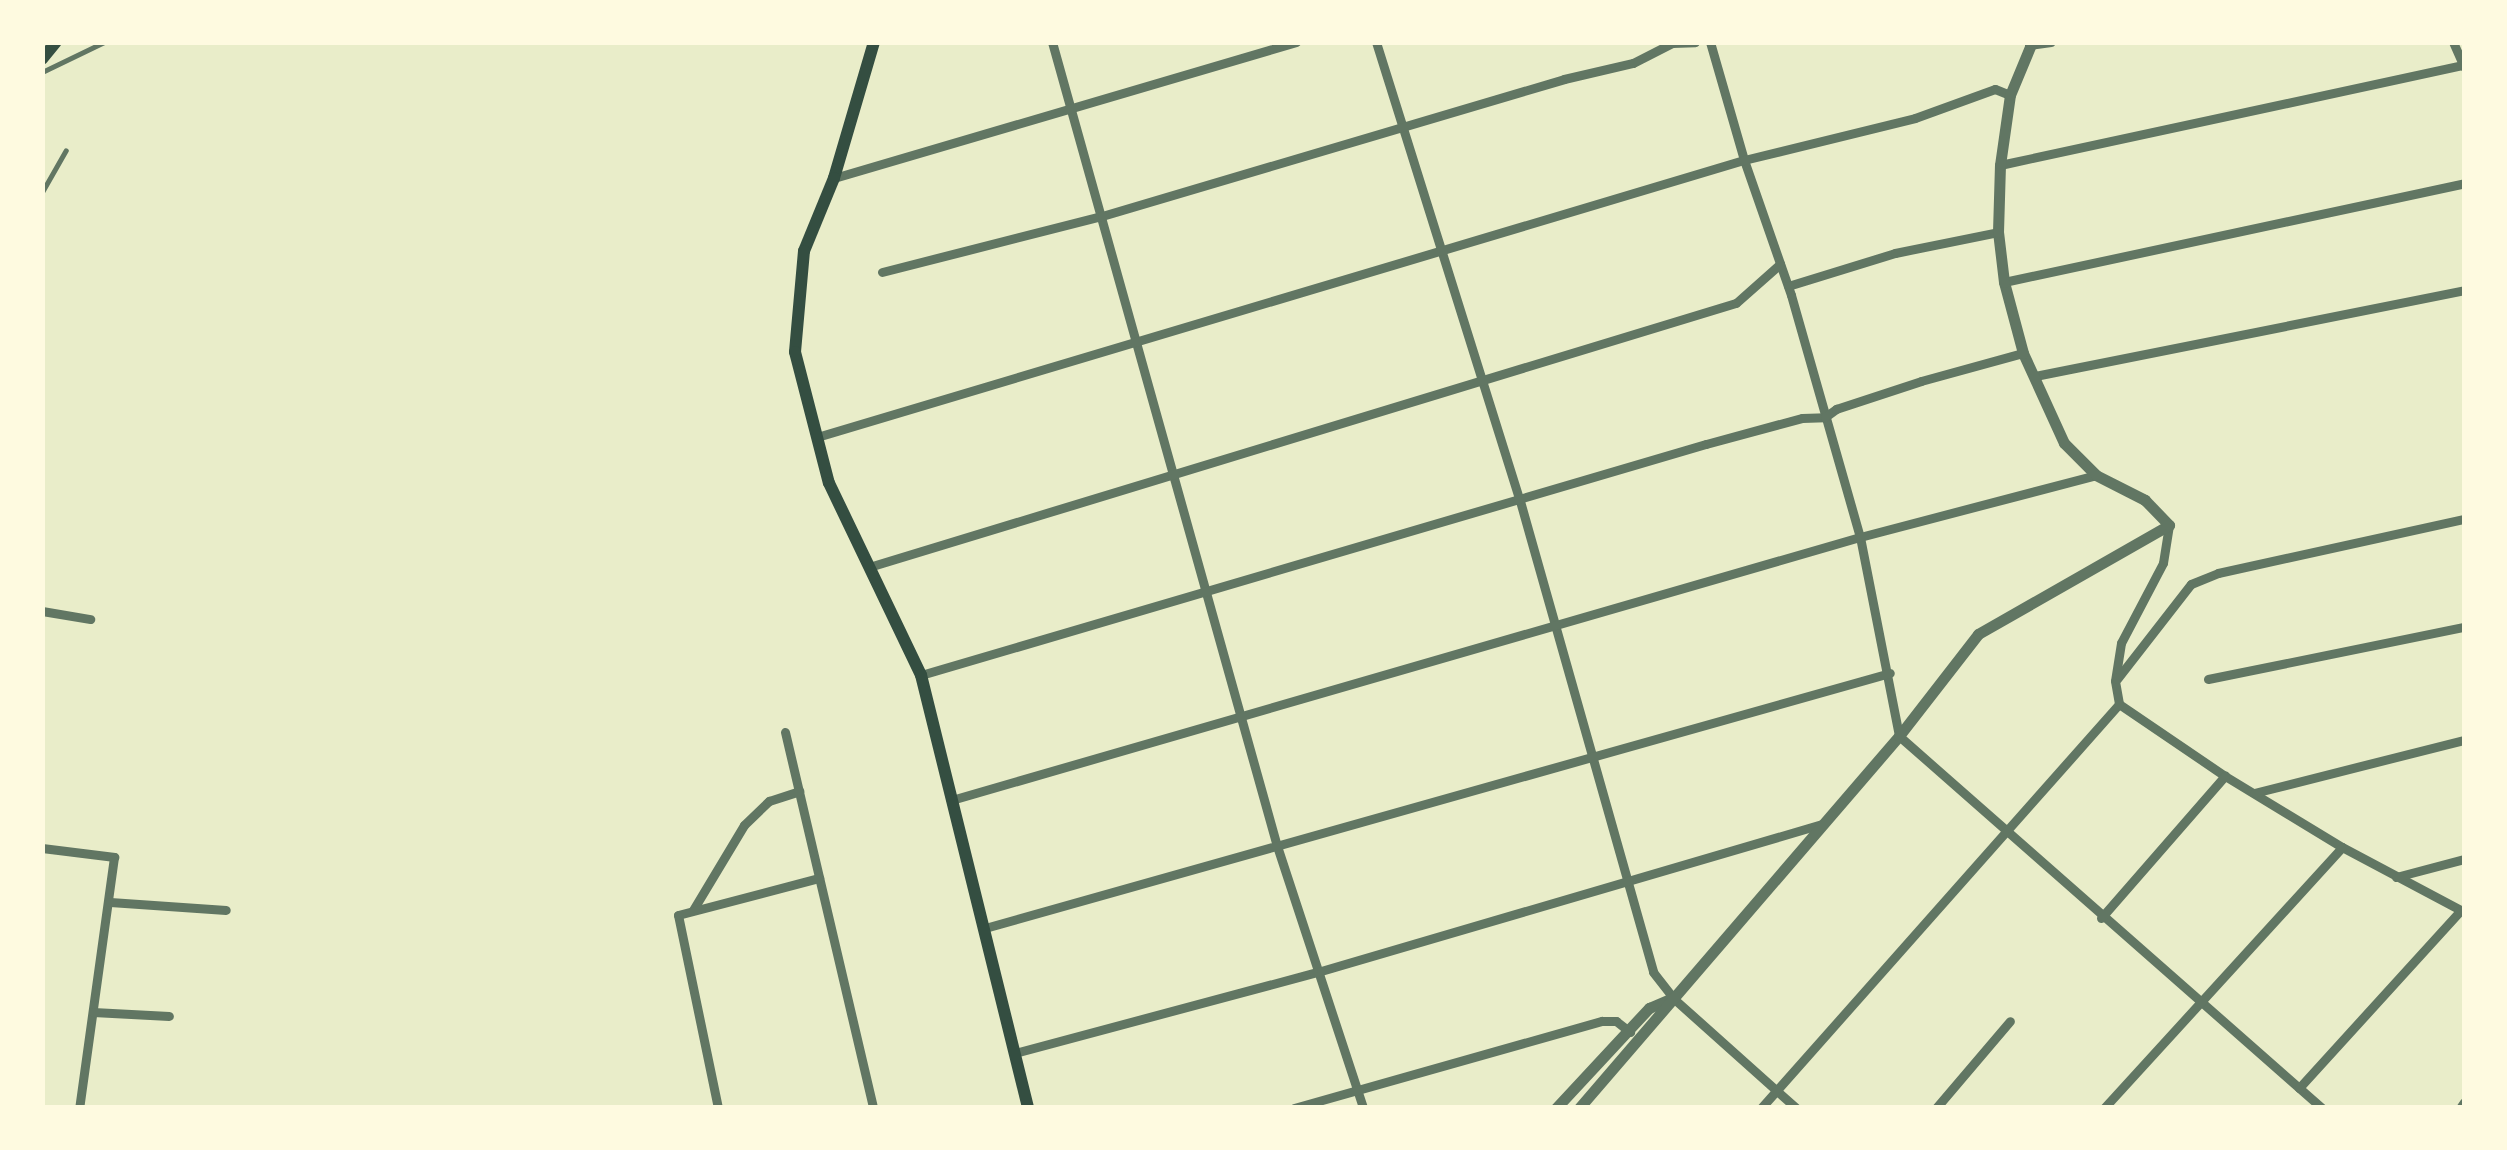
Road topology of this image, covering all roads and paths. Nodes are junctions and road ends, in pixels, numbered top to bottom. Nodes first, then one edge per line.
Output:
1 (56, 42) edge
2 (104, 42) edge
3 (874, 42) edge
4 (1052, 42) edge
5 (1296, 42) edge
6 (1376, 42) edge
7 (1695, 42) edge
8 (1710, 42) edge
9 (2050, 42) edge
10 (2453, 42) edge
11 (2030, 44) edge
12 (42, 59) edge
13 (2464, 66) edge
14 (42, 72) edge
15 (2010, 95) junction
16 (1070, 110) junction
17 (1402, 126) junction
18 (66, 150) dead end
19 (1744, 160) junction
20 (2000, 165) junction
21 (834, 178) junction
22 (2464, 183) edge
23 (42, 192) edge
24 (1102, 216) junction
25 (1998, 232) junction
26 (1439, 252) junction
27 (1780, 264) junction
28 (882, 272) dead end
29 (2004, 282) junction
30 (1788, 286) junction
31 (2464, 290) edge
32 (1136, 342) junction
33 (2023, 353) junction
34 (2034, 376) junction
35 (1480, 381) junction
36 (1825, 416) junction
37 (817, 438) junction
38 (1175, 470) junction
39 (2096, 475) junction
40 (1520, 501) junction
41 (2464, 519) edge
42 (2169, 525) junction
43 (1860, 537) junction
44 (869, 566) junction
45 (1207, 592) junction
46 (42, 611) edge
47 (90, 619) dead end
48 (2464, 627) edge
49 (1557, 628) junction
50 (1890, 673) junction
51 (921, 675) junction
52 (2208, 679) dead end
53 (2115, 681) junction
54 (2119, 704) junction
55 (1242, 717) junction
56 (785, 732) dead end
57 (1899, 736) junction
58 (2464, 740) edge
59 (1592, 759) junction
60 (2225, 776) junction
61 (799, 791) junction
62 (2253, 793) junction
63 (955, 799) junction
64 (1822, 824) junction
65 (2008, 833) junction
66 (1277, 846) junction
67 (2342, 847) junction
68 (42, 848) edge
69 (2464, 858) edge
70 (2396, 876) junction
71 (820, 878) junction
72 (1625, 880) junction
73 (110, 902) junction
74 (226, 910) dead end
75 (693, 910) junction
76 (2462, 911) edge
77 (2101, 918) junction
78 (985, 928) junction
79 (1321, 970) junction
80 (1673, 998) junction
81 (2202, 1003) junction
82 (94, 1012) junction
83 (169, 1016) dead end
84 (2010, 1021) dead end
85 (1627, 1029) junction
86 (1640, 1040) junction
87 (1016, 1054) junction
88 (1358, 1088) junction
89 (2298, 1088) junction
90 (1777, 1090) junction
91 (79, 1108) edge
92 (718, 1108) edge
93 (873, 1108) edge
94 (1028, 1108) edge
95 (1294, 1108) edge
96 (1363, 1108) edge
97 (1556, 1108) edge
98 (1579, 1108) edge
99 (1761, 1108) edge
100 (1796, 1108) edge
101 (1936, 1108) edge
102 (2104, 1108) edge
103 (2322, 1108) edge

1 - 12 main road
2 - 14 lane
3 - 21 main road
4 - 16 street
5 - 16 street
6 - 17 street
7 - 17 street
8 - 19 street
9 - 11 street
10 - 13 street
11 - 15 street
13 - 20 street
15 - 19 street
15 - 20 street
16 - 21 street
16 - 24 street
17 - 24 street
17 - 26 street
18 - 23 lane
19 - 26 street
19 - 27 street
20 - 25 street
21 - 37 main road
22 - 29 street
24 - 28 street
24 - 32 street
25 - 29 street
25 - 30 street
26 - 32 street
26 - 35 street
27 - 30 street
27 - 35 street
29 - 33 street
30 - 36 street
31 - 34 street
32 - 37 street
32 - 38 street
33 - 34 street
33 - 36 street
34 - 39 street
35 - 38 street
35 - 40 street
36 - 40 street
36 - 43 street
37 - 44 main road
38 - 44 street
38 - 45 street
39 - 42 street
39 - 43 street
40 - 45 street
40 - 49 street
41 - 53 street
42 - 53 street
42 - 57 street
43 - 49 street
43 - 50 street
44 - 51 main road
45 - 51 street
45 - 55 street
46 - 47 street
48 - 52 street
49 - 55 street
49 - 59 street
50 - 57 street
50 - 59 street
51 - 63 main road
53 - 54 street
54 - 60 street
54 - 65 street
55 - 63 street
55 - 66 street
56 - 61 street
57 - 64 street
57 - 65 street
58 - 62 street
59 - 66 street
59 - 72 street
60 - 62 street
60 - 77 street
61 - 71 street
61 - 75 street
62 - 67 street
63 - 78 main road
64 - 72 street
64 - 80 street
65 - 77 street
65 - 90 street
66 - 78 street
66 - 79 street
67 - 70 street
67 - 81 street
68 - 73 street
69 - 70 street
70 - 76 street
71 - 75 street
71 - 93 street
72 - 79 street
72 - 80 street
73 - 74 street
73 - 82 street
75 - 92 street
76 - 89 street
77 - 81 street
78 - 87 main road
79 - 87 street
79 - 88 street
80 - 85 street
80 - 86 street
80 - 90 street
81 - 89 street
81 - 102 street
82 - 83 street
82 - 91 street
84 - 101 street
85 - 86 street
85 - 88 street
85 - 97 street
86 - 98 street
87 - 94 main road
88 - 95 street
88 - 96 street
89 - 103 street
90 - 99 street
90 - 100 street

